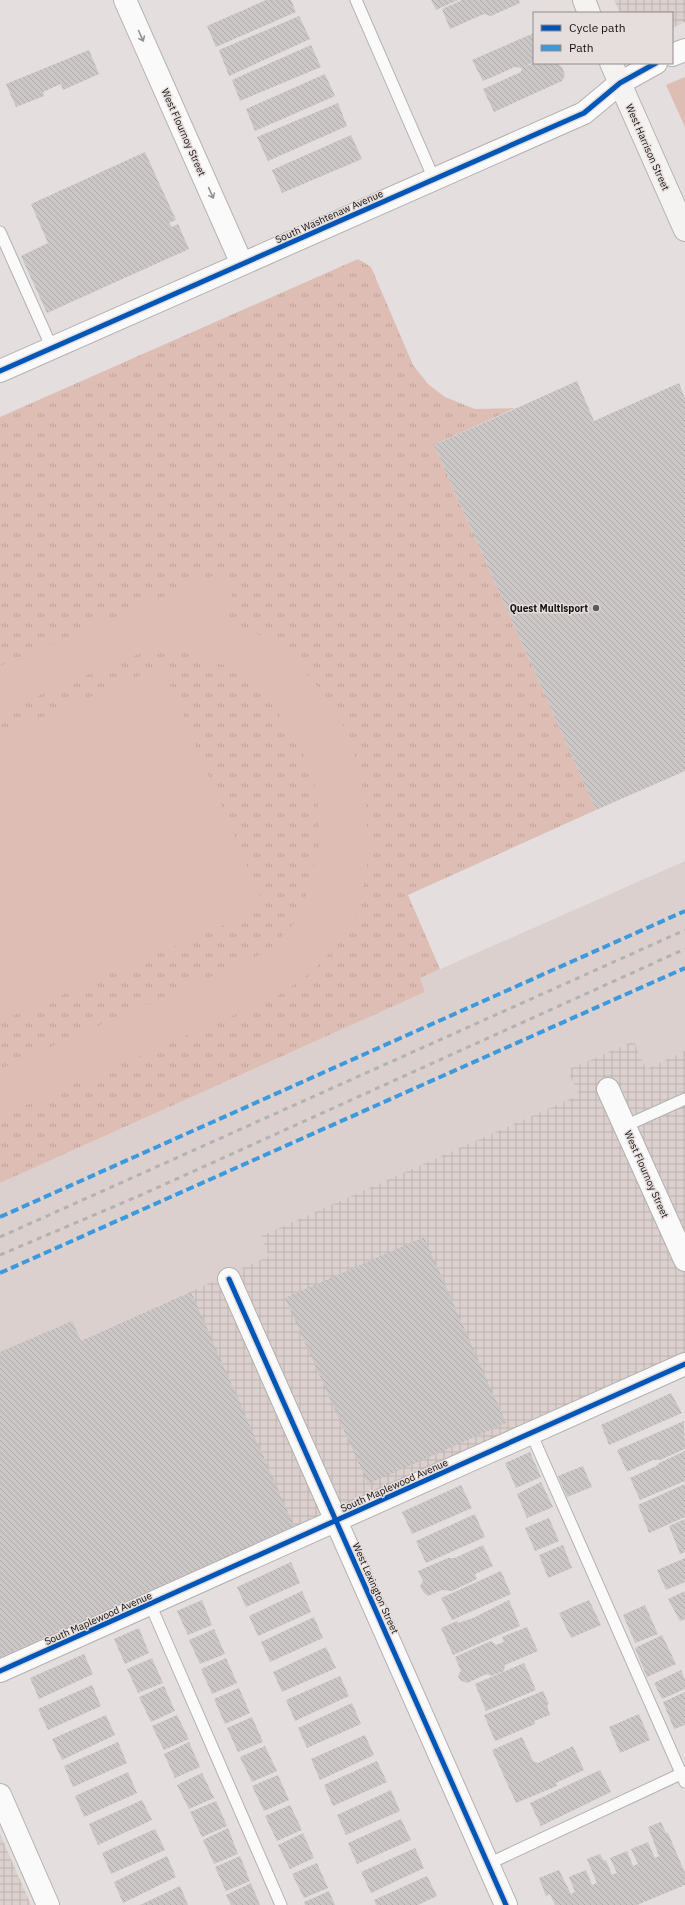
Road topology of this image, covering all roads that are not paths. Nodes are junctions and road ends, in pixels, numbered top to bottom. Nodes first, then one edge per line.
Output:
1 (125, 0) edge
2 (356, 0) edge
3 (584, 0) edge
4 (589, 12) edge
5 (685, 50) edge
6 (673, 56) edge
7 (611, 64) edge
8 (654, 64) edge
9 (620, 83) junction
10 (434, 179) junction
11 (685, 230) edge
12 (0, 232) edge
13 (242, 264) junction
14 (52, 348) junction
15 (0, 371) edge
16 (608, 1089) dead end
17 (685, 1098) edge
18 (625, 1126) junction
19 (685, 1260) edge
20 (229, 1279) dead end
21 (685, 1364) edge
22 (531, 1433) junction
23 (336, 1521) junction
24 (150, 1604) junction
25 (0, 1672) edge
26 (684, 1776) edge
27 (0, 1795) edge
28 (488, 1864) junction
29 (48, 1905) edge
30 (281, 1905) edge
31 (506, 1905) edge

1 -> 13 street, West Flournoy Street
2 - 10 lane
3 - 4 street
5 - 6 street
7 - 9 street, West Harrison Street
8 - 9 street, South Washtenaw Avenue
9 - 10 street, South Washtenaw Avenue
9 - 11 street, West Harrison Street
10 - 13 street, South Washtenaw Avenue
12 - 14 lane
13 - 14 street, South Washtenaw Avenue
14 - 15 street, South Washtenaw Avenue
16 - 18 street, West Flournoy Street
17 - 18 lane
18 - 19 street, West Flournoy Street
20 - 23 street, West Lexington Street
21 - 22 street, South Maplewood Avenue
22 - 23 street, South Maplewood Avenue
22 - 26 lane
23 - 24 street, South Maplewood Avenue
23 - 28 street, West Lexington Street
24 - 25 street, South Maplewood Avenue
24 - 30 lane
26 - 28 lane
27 - 29 street
28 - 31 street, West Lexington Street

